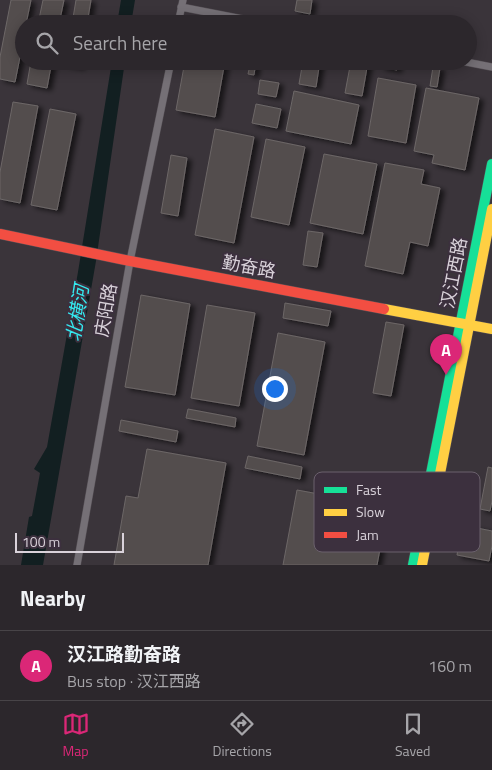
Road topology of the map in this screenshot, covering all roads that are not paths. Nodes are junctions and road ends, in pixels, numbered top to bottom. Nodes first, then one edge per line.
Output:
1 (182, 4) edge
2 (229, 15) edge
3 (477, 64) edge
4 (492, 67) edge
5 (169, 70) edge
6 (492, 164) edge
7 (492, 210) edge
8 (0, 234) edge
9 (130, 261) junction
10 (465, 323) junction
11 (492, 329) edge
12 (433, 472) edge
13 (439, 472) edge
14 (416, 552) edge
15 (424, 552) edge
16 (77, 565) edge
17 (413, 565) edge
18 (422, 565) edge

1 - 2 street
3 - 4 street
5 - 9 street, 庆阳路
6 - 10 main road, 汉江西路
7 - 10 main road, 汉江西路
8 - 9 main road, 勤奋路
9 - 10 main road, 勤奋路
9 - 16 street, 庆阳路
10 - 11 main road, 勤奋路
10 - 12 main road, 汉江西路
10 - 13 main road, 汉江西路
14 - 17 main road, 汉江西路
15 - 18 main road, 汉江西路

